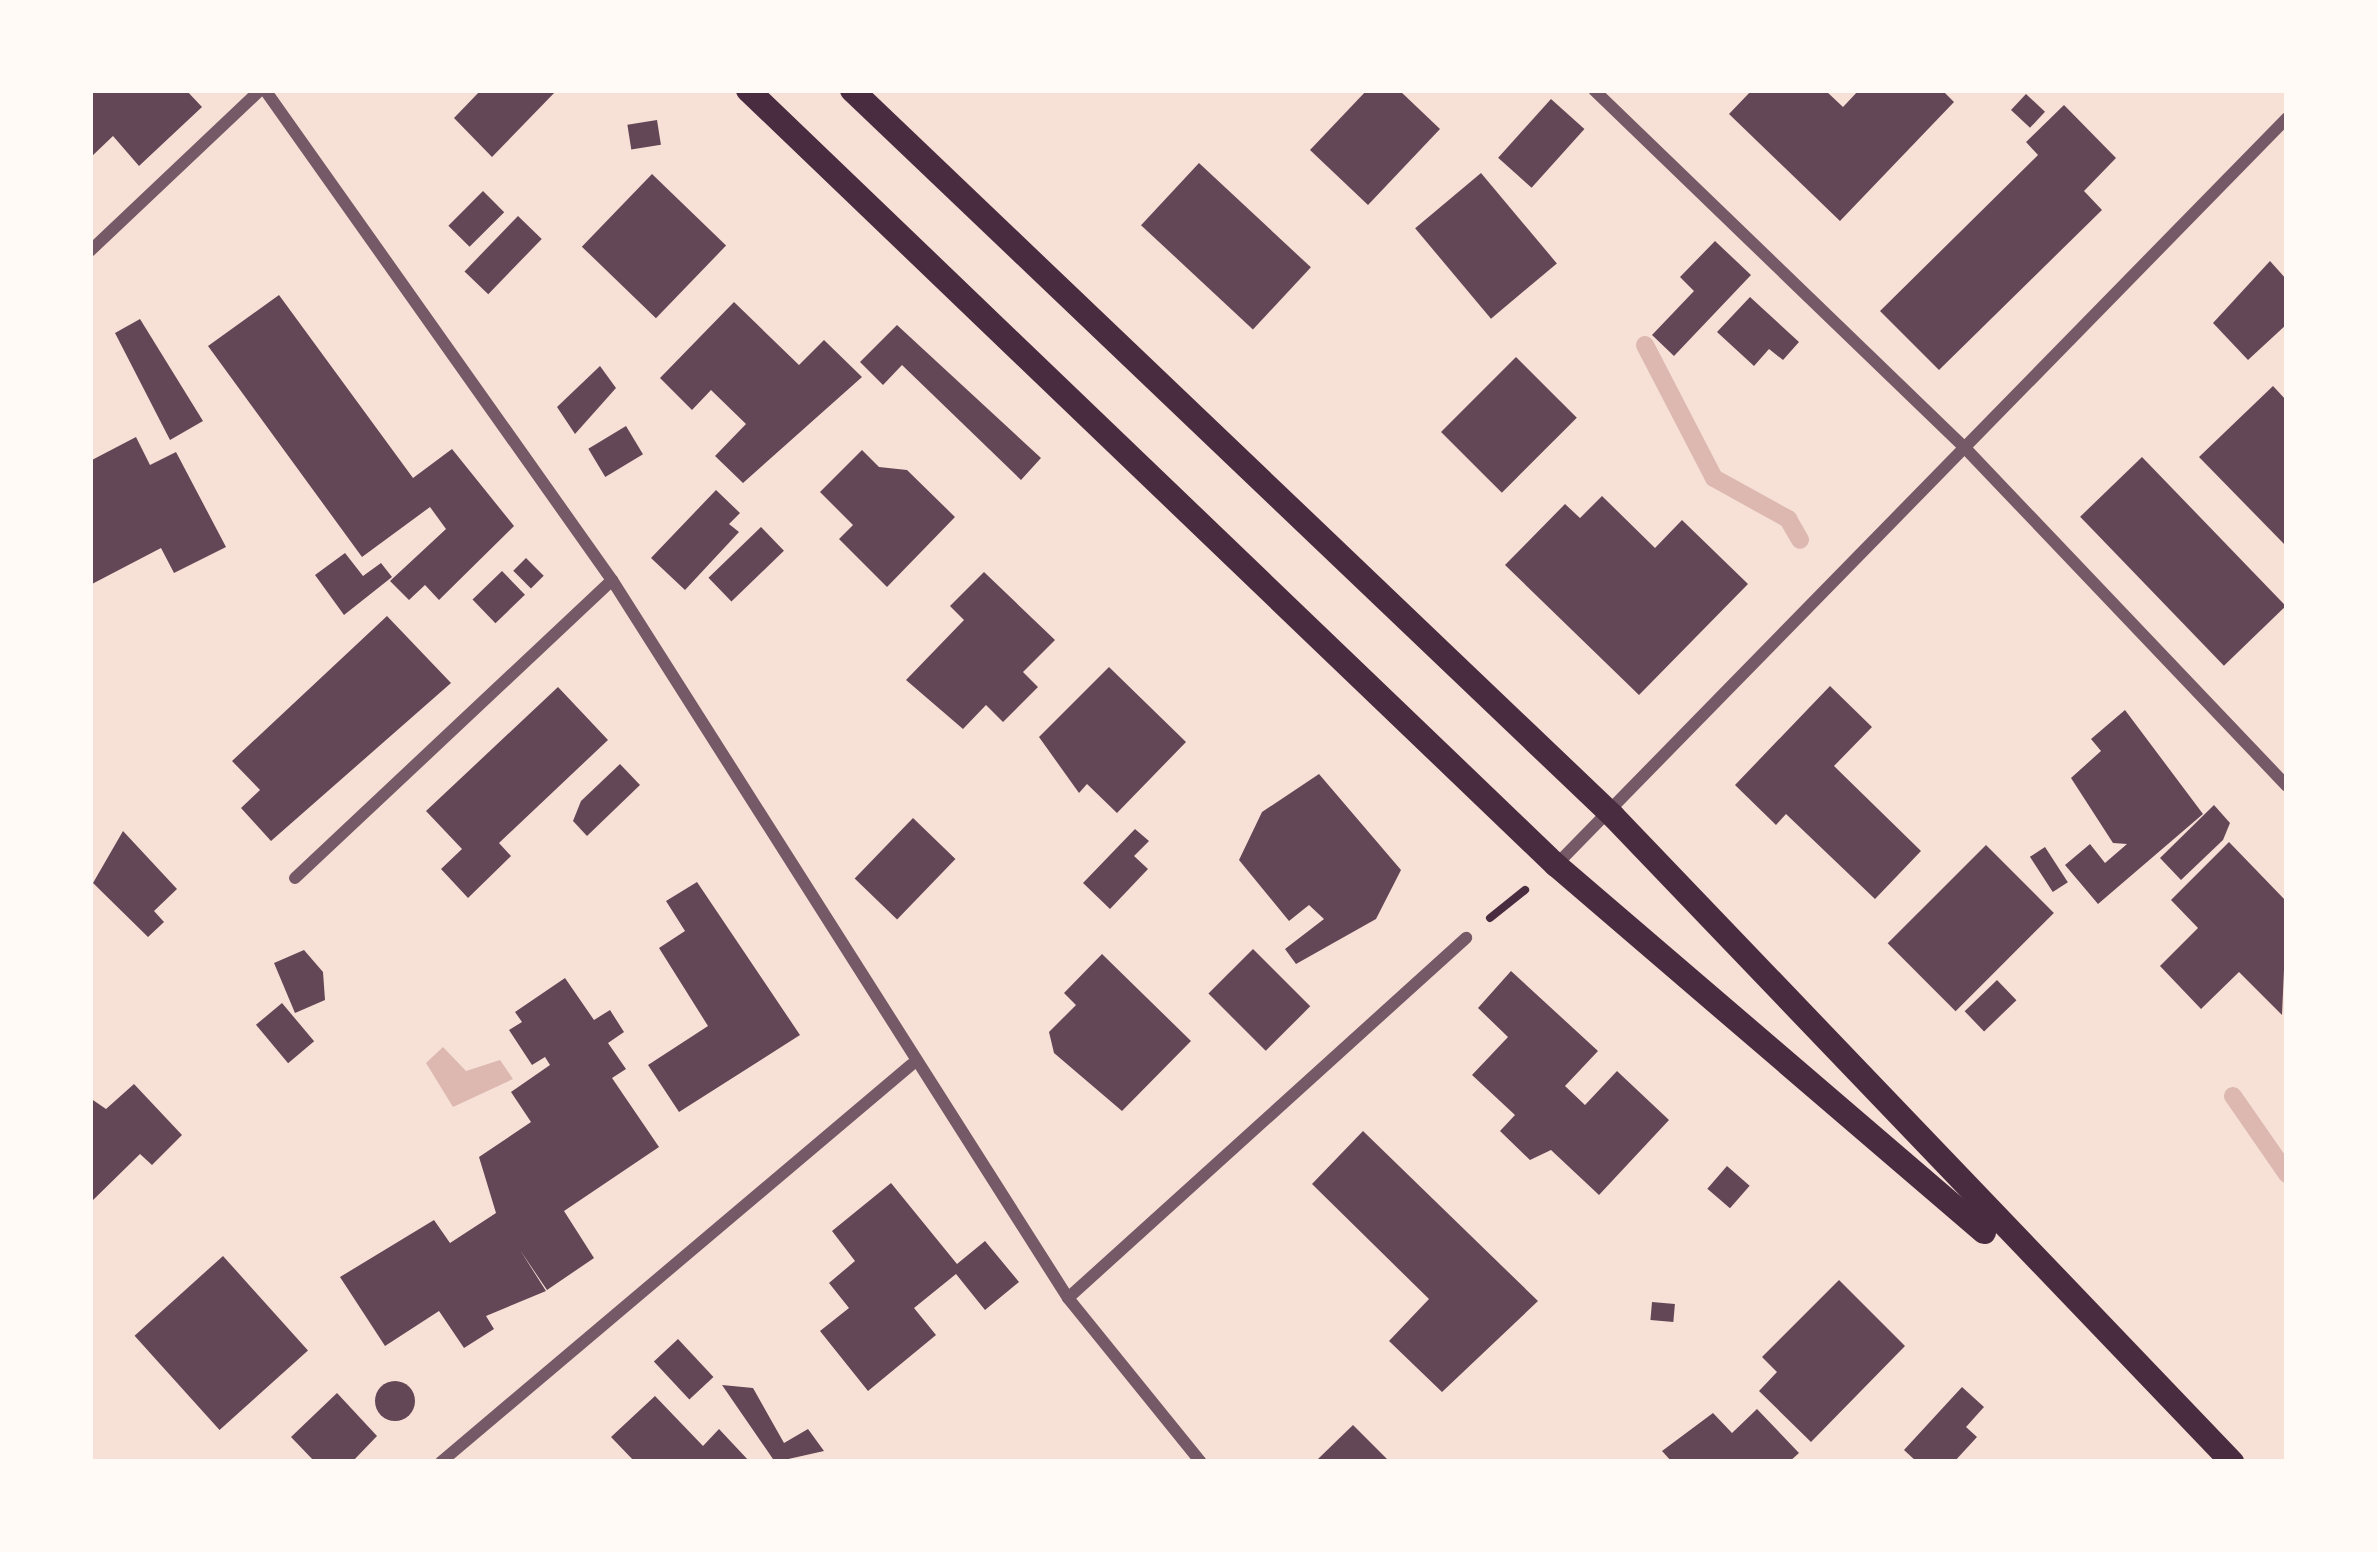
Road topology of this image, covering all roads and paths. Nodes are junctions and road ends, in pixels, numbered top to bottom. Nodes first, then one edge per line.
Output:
1 (262, 90) edge
2 (748, 90) edge
3 (852, 90) edge
4 (1594, 90) edge
5 (2287, 118) edge
6 (90, 250) edge
7 (1966, 449) junction
8 (612, 580) junction
9 (2287, 786) edge
10 (1613, 816) junction
11 (1556, 865) junction
12 (295, 878) dead end
13 (1466, 938) joint
14 (911, 1065) junction
15 (1068, 1298) junction
16 (2080, 1315) junction
17 (441, 1462) edge
18 (1201, 1462) edge
19 (2232, 1462) edge

1 - 6 street
1 - 8 street
2 - 11 main road
3 - 10 main road
4 - 7 street
5 - 7 street
7 - 9 street
7 - 10 street
8 - 12 street
8 - 14 street
10 - 11 street
10 - 16 main road
11 - 13 path
11 - 16 main road
13 - 15 street
14 - 15 street
14 - 17 street
15 - 18 street
16 - 19 main road

